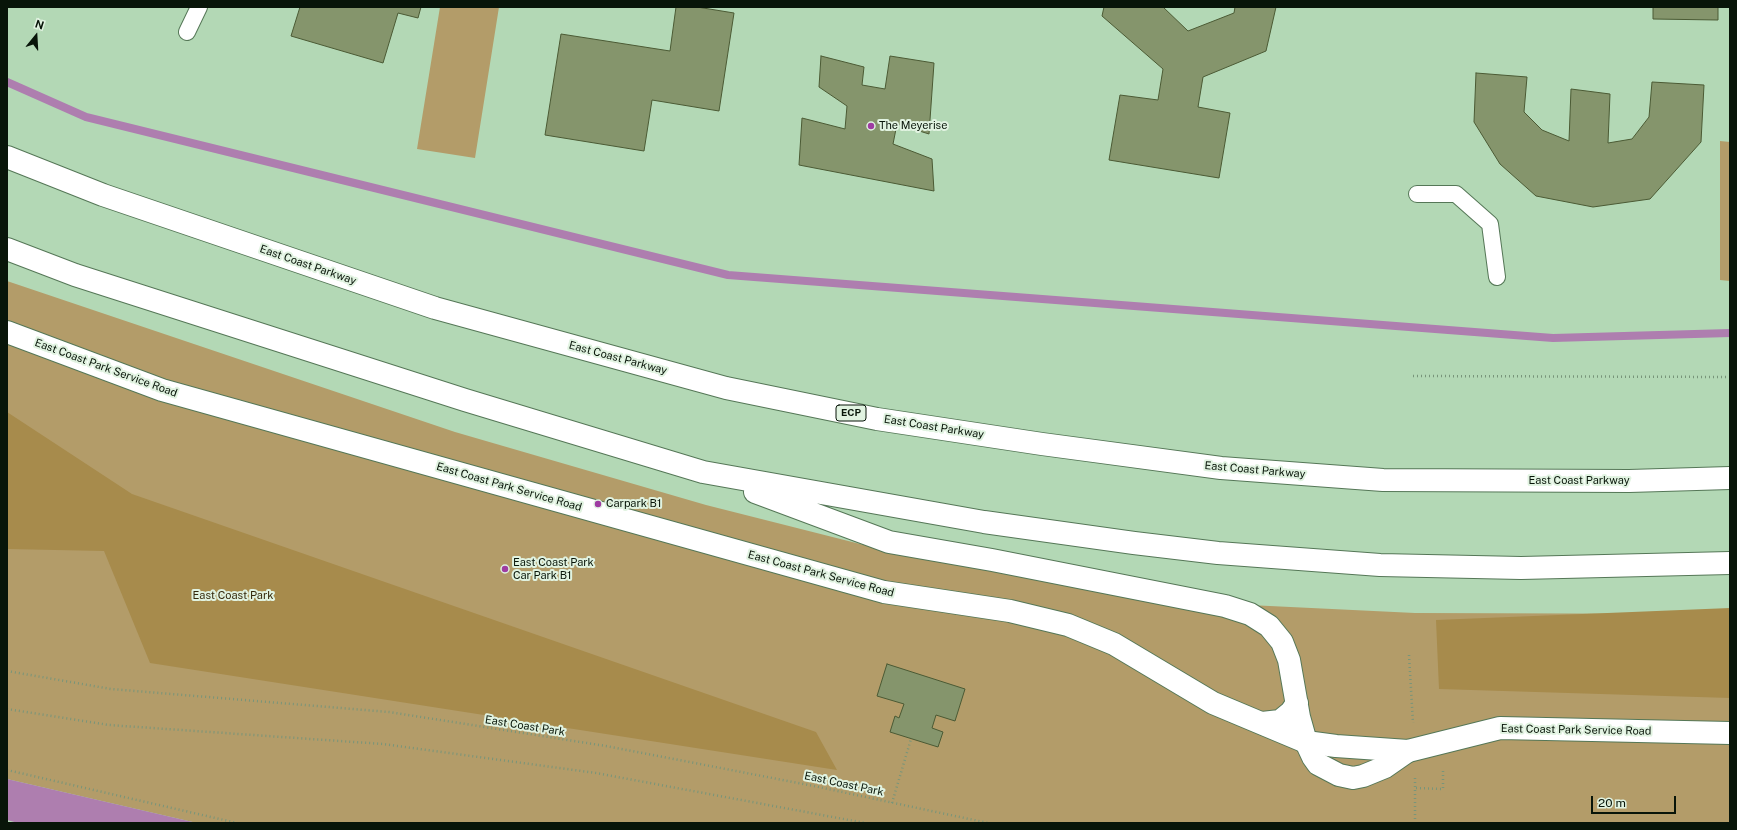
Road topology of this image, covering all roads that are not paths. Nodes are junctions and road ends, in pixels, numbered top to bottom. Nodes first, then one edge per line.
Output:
1 (199, 7) edge
2 (187, 32) dead end
3 (7, 157) edge
4 (1417, 194) dead end
5 (7, 249) edge
6 (1497, 277) dead end
7 (7, 332) edge
8 (703, 472) junction
9 (1730, 478) edge
10 (1730, 564) edge
11 (1297, 703) junction
12 (1262, 723) junction
13 (1730, 733) edge
14 (1306, 742) junction
15 (1411, 750) junction

1 - 2 lane
3 - 9 main road, East Coast Parkway / ECP
4 - 6 lane
5 - 8 main road
7 - 12 main road, East Coast Park Service Road
8 - 10 main road
8 - 11 main road
11 - 12 main road
11 - 14 main road
12 - 14 main road, East Coast Park Service Road
13 - 15 main road, East Coast Park Service Road
14 - 15 main road, East Coast Park Service Road
14 - 15 main road

